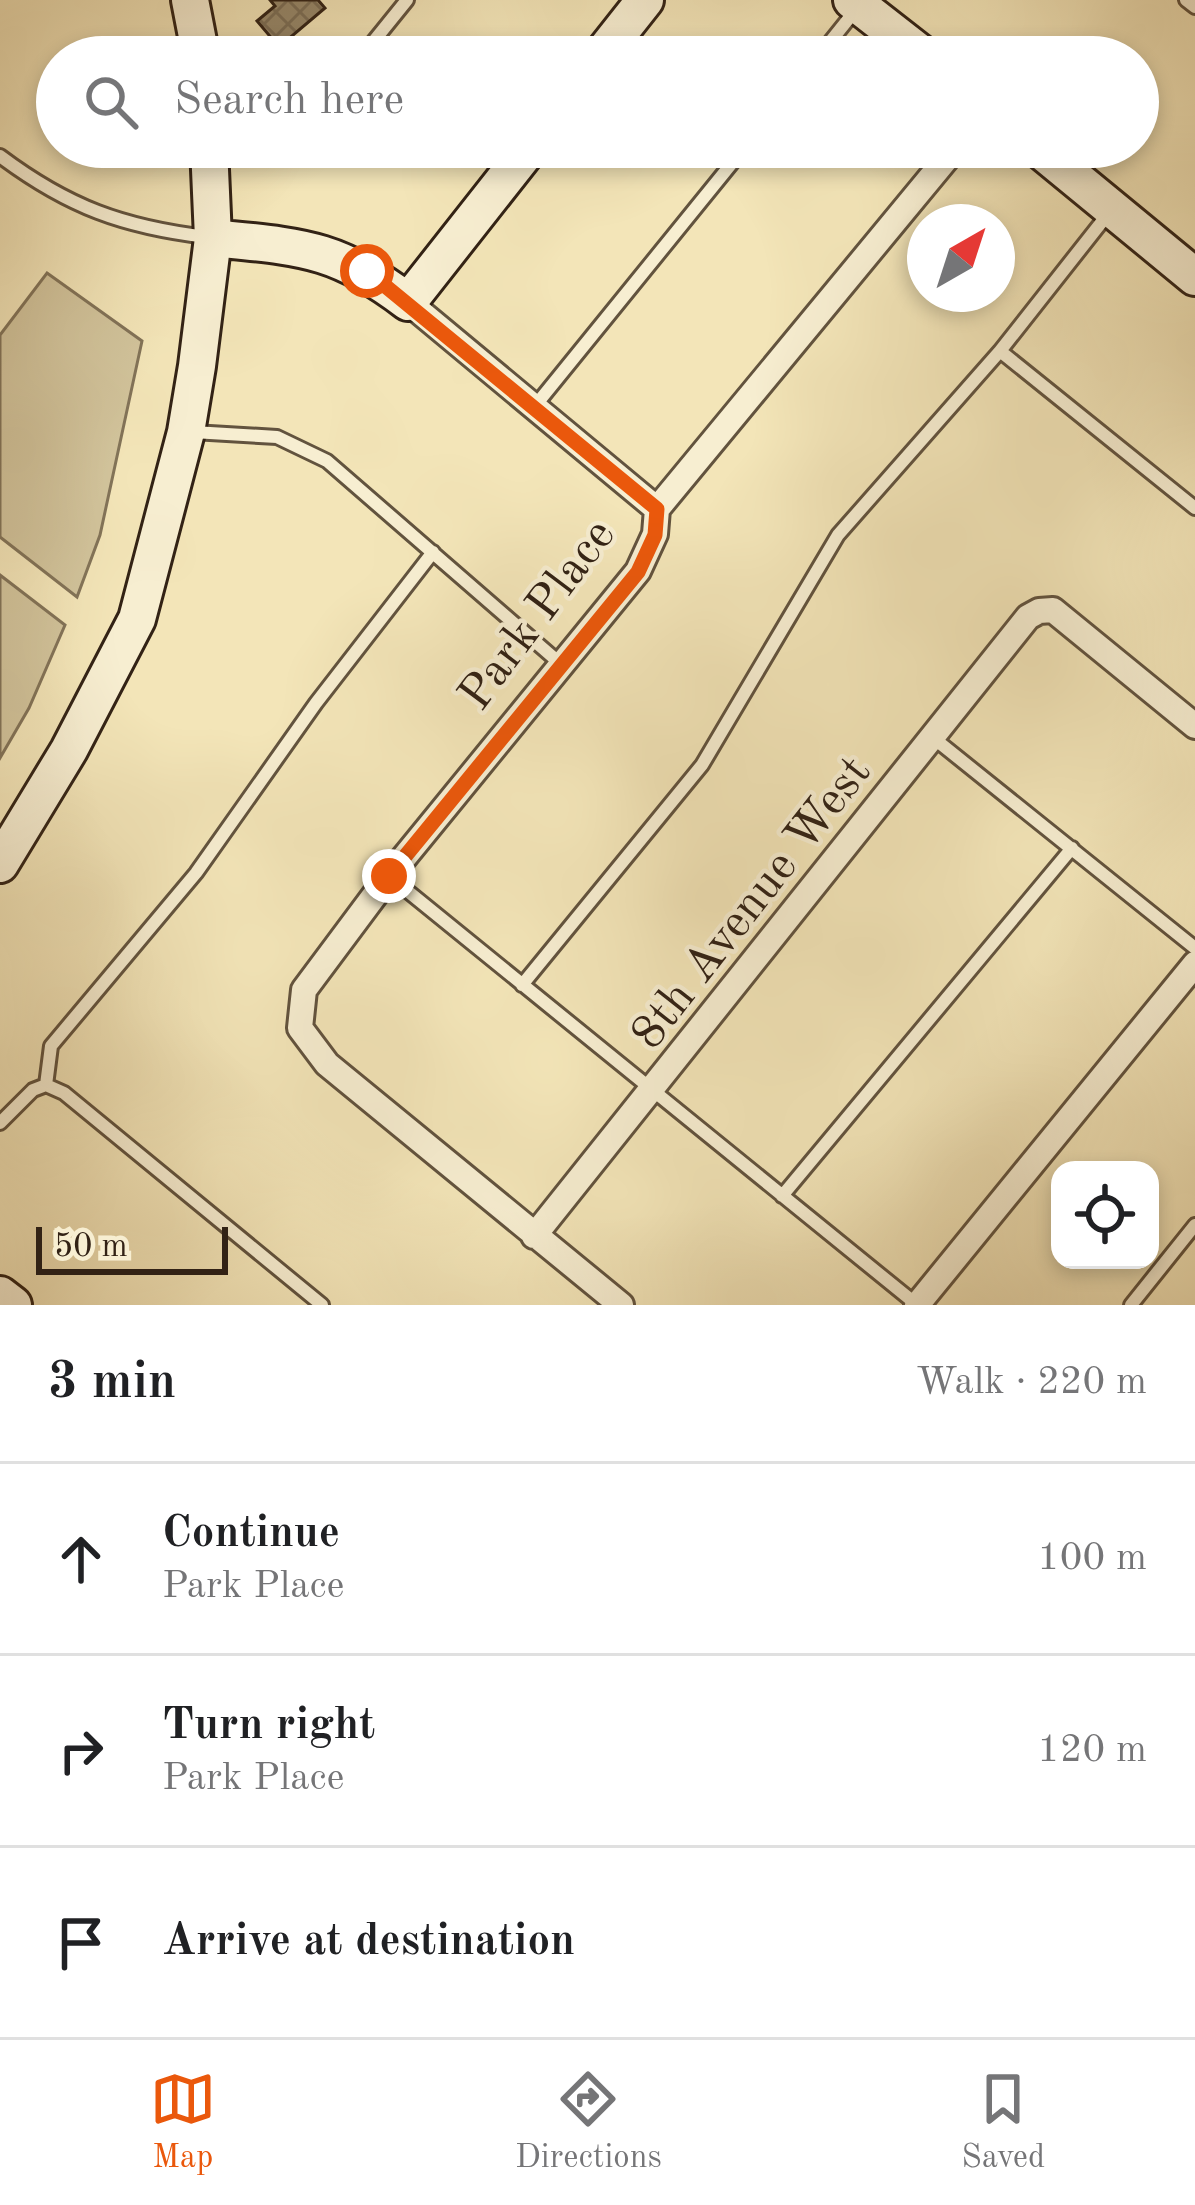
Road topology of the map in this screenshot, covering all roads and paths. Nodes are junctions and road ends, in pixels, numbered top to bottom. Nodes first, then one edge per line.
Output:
1 (190, 0) edge
2 (407, 0) edge
3 (645, 0) edge
4 (1186, 0) edge
5 (856, 3) edge
6 (1195, 7) edge
7 (197, 36) edge
8 (378, 36) edge
9 (617, 36) edge
10 (833, 36) edge
11 (898, 36) edge
12 (0, 156) edge
13 (210, 168) edge
14 (513, 168) edge
15 (728, 168) edge
16 (939, 168) edge
17 (1062, 168) edge
18 (1112, 209) junction
19 (213, 238) junction
20 (1195, 277) edge
21 (408, 302) junction
22 (1000, 351) junction
23 (534, 407) junction
24 (186, 432) junction
25 (1195, 508) edge
26 (657, 509) junction
27 (433, 553) junction
28 (562, 665) junction
29 (1195, 726) edge
30 (931, 736) junction
31 (1072, 848) junction
32 (0, 864) edge
33 (389, 876) junction
34 (1195, 949) edge
35 (1195, 964) edge
36 (522, 985) junction
37 (46, 1085) junction
38 (653, 1091) junction
39 (0, 1123) edge
40 (782, 1196) junction
41 (1195, 1225) edge
42 (534, 1236) junction
43 (0, 1295) edge
44 (13, 1305) edge
45 (322, 1305) edge
46 (620, 1305) edge
47 (917, 1305) edge
48 (1131, 1305) edge

1 - 7 street
2 - 8 lane
3 - 9 street
4 - 6 lane
5 - 10 lane
5 - 11 street
12 - 19 lane
13 - 19 street
14 - 21 street
15 - 23 lane
16 - 26 street
17 - 18 street
18 - 20 street
18 - 22 lane
19 - 21 street, Park Place
19 - 24 street
21 - 23 street, Park Place
22 - 25 lane
22 - 36 lane
23 - 26 street, Park Place
24 - 27 lane
24 - 32 street
26 - 28 street, Park Place
27 - 28 lane
27 - 37 lane
28 - 33 street, Park Place
29 - 30 street, 8th Avenue West
30 - 31 lane
30 - 38 street, 8th Avenue West
31 - 34 lane
31 - 40 lane
33 - 36 lane
33 - 42 street, Park Place
35 - 47 street
36 - 38 lane
37 - 39 lane
37 - 45 lane
38 - 40 lane
38 - 42 street, 8th Avenue West
40 - 47 lane
41 - 48 lane
42 - 46 street
43 - 44 street

